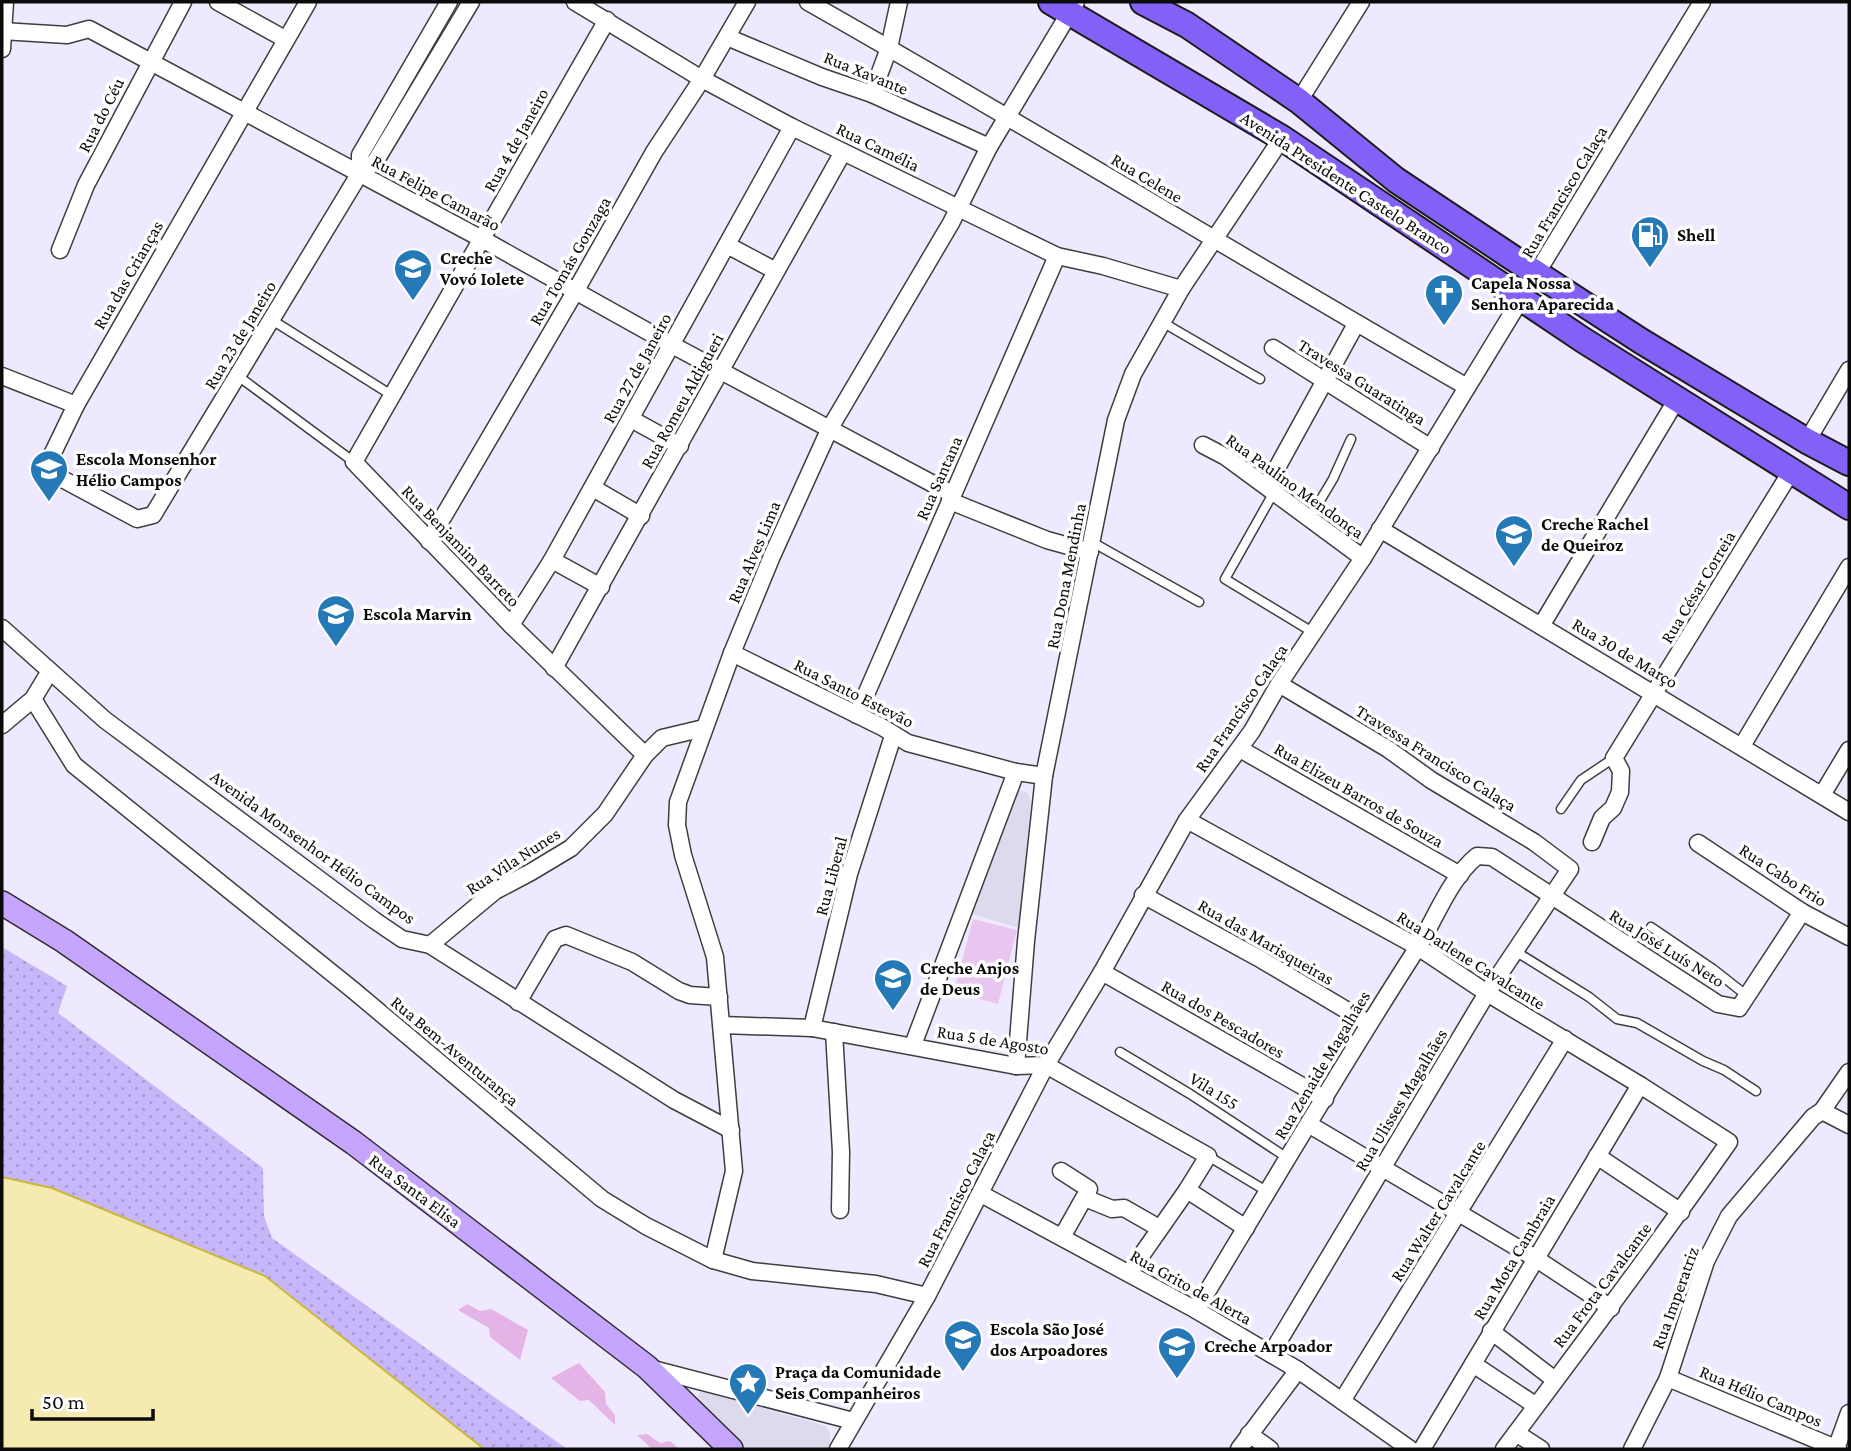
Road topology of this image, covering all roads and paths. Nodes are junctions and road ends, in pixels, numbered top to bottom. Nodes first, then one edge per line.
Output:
1 (5, 2) edge
2 (183, 2) edge
3 (218, 2) edge
4 (308, 2) edge
5 (449, 2) edge
6 (471, 2) edge
7 (575, 2) edge
8 (747, 2) edge
9 (807, 2) edge
10 (899, 2) edge
11 (1143, 2) edge
12 (1361, 2) edge
13 (1702, 2) edge
14 (1066, 6) edge
15 (607, 20) junction
16 (2, 31) edge
17 (727, 37) junction
18 (285, 39) junction
19 (889, 48) junction
20 (2, 49) edge
21 (151, 61) junction
22 (702, 79) junction
23 (872, 94) junction
24 (1298, 101) junction
25 (243, 113) junction
26 (1008, 117) junction
27 (792, 127) junction
28 (1282, 138) junction
29 (989, 148) junction
30 (843, 152) junction
31 (360, 173) junction
32 (959, 207) junction
33 (482, 239) junction
34 (1213, 240) junction
35 (727, 245) junction
36 (60, 250) dead end
37 (1057, 256) junction
38 (776, 271) junction
39 (1537, 274) junction
40 (1181, 289) junction
41 (575, 292) junction
42 (1522, 300) junction
43 (272, 320) junction
44 (1162, 322) junction
45 (1356, 324) junction
46 (672, 345) junction
47 (1273, 348) dead end
48 (720, 370) junction
49 (1849, 370) edge
50 (2, 376) edge
51 (238, 376) junction
52 (1260, 379) dead end
53 (1324, 380) junction
54 (1467, 387) junction
55 (393, 396) junction
56 (1677, 399) junction
57 (76, 405) junction
58 (631, 419) junction
59 (830, 428) junction
60 (1351, 439) dead end
61 (1807, 441) junction
62 (1203, 445) dead end
63 (680, 446) junction
64 (1431, 448) junction
65 (354, 462) junction
66 (1849, 463) edge
67 (1791, 470) junction
68 (593, 488) junction
69 (1270, 489) junction
70 (951, 497) junction
71 (1849, 507) edge
72 (153, 515) joint
73 (640, 516) junction
74 (1309, 519) junction
75 (1380, 529) junction
76 (429, 541) junction
77 (1091, 547) junction
78 (1363, 558) junction
79 (552, 561) junction
80 (1849, 567) edge
81 (601, 587) junction
82 (1199, 602) dead end
83 (511, 625) junction
84 (1541, 626) junction
85 (2, 628) edge
86 (1314, 634) junction
87 (732, 653) junction
88 (554, 668) junction
89 (50, 671) junction
90 (1279, 684) junction
91 (1656, 694) junction
92 (33, 699) junction
93 (857, 715) junction
94 (2, 725) edge
95 (704, 728) junction
96 (893, 736) junction
97 (1742, 746) junction
98 (1240, 749) junction
99 (1849, 750) edge
100 (645, 755) junction
101 (1614, 758) junction
102 (1016, 772) junction
103 (1044, 776) junction
104 (1822, 795) junction
105 (1561, 809) dead end
106 (1849, 811) edge
107 (1187, 820) junction
108 (1592, 842) dead end
109 (1698, 843) dead end
110 (1570, 869) joint
111 (1460, 875) junction
112 (1143, 895) junction
113 (1552, 897) junction
114 (2, 903) edge
115 (1802, 912) junction
116 (1651, 927) dead end
117 (1849, 937) edge
118 (430, 945) junction
119 (1418, 947) junction
120 (1515, 950) junction
121 (1102, 972) junction
122 (1486, 993) junction
123 (1746, 995) junction
124 (719, 997) junction
125 (518, 1002) junction
126 (1368, 1023) junction
127 (722, 1025) junction
128 (812, 1028) junction
129 (834, 1032) junction
130 (1565, 1039) junction
131 (913, 1045) junction
132 (1120, 1052) dead end
133 (1046, 1065) junction
134 (1016, 1066) junction
135 (1849, 1072) edge
136 (1640, 1085) junction
137 (1756, 1091) dead end
138 (1325, 1099) junction
139 (1822, 1111) junction
140 (1310, 1125) junction
141 (1849, 1125) edge
142 (731, 1130) junction
143 (1729, 1143) joint
144 (1208, 1156) junction
145 (1597, 1156) junction
146 (1289, 1158) junction
147 (1384, 1167) junction
148 (1061, 1171) dead end
149 (1187, 1190) junction
150 (1268, 1192) junction
151 (981, 1194) junction
152 (1086, 1198) junction
153 (841, 1210) dead end
154 (1681, 1212) junction
155 (1459, 1213) junction
156 (1159, 1228) junction
157 (1246, 1228) junction
158 (1062, 1237) junction
159 (1535, 1258) junction
160 (713, 1260) junction
161 (1129, 1273) junction
162 (927, 1296) junction
163 (1611, 1308) junction
164 (1196, 1310) junction
165 (1491, 1331) junction
166 (1271, 1354) junction
167 (1473, 1364) junction
168 (647, 1367) junction
169 (1298, 1370) junction
170 (1668, 1378) junction
171 (1555, 1380) junction
172 (1342, 1402) junction
173 (1535, 1405) junction
174 (1849, 1413) edge
175 (853, 1421) junction
176 (1516, 1433) junction
177 (1248, 1434) junction
178 (731, 1449) edge
179 (838, 1449) edge
180 (1239, 1449) edge
181 (1270, 1449) edge
182 (1410, 1449) edge
183 (1422, 1449) edge
184 (1504, 1449) edge
185 (1541, 1449) edge
186 (1632, 1449) edge
187 (1837, 1449) edge

1 - 16 street
2 - 21 street, Rua do Céu
3 - 18 street
4 - 18 street, Rua das Crianças
5 - 31 street, Rua 23 de Janeiro
6 - 31 street, Rua 23 de Janeiro
7 - 15 street, Rua Camélia
8 - 17 street, Rua Tomás Gonzaga
9 - 19 street, Rua Celene
10 - 19 street
11 - 24 main road, Avenida Presidente Castelo Branco
12 - 24 street
13 - 39 street, Rua Francisco Calaça
14 - 26 street, Rua Alves Lima
14 - 28 main road, Avenida Presidente Castelo Branco
15 - 22 street, Rua Camélia
15 - 33 street, Rua 4 de Janeiro
16 - 20 street
16 - 21 street, Rua Felipe Camarão
17 - 22 street, Rua Tomás Gonzaga
17 - 23 street, Rua Xavante
18 - 25 street, Rua das Crianças
19 - 23 street
19 - 26 street, Rua Celene
21 - 25 street, Rua Felipe Camarão
21 - 36 street, Rua do Céu
22 - 27 street, Rua Camélia
22 - 41 street, Rua Tomás Gonzaga
23 - 29 street, Rua Xavante
24 - 39 main road, Avenida Presidente Castelo Branco
25 - 31 street, Rua Felipe Camarão
25 - 57 street, Rua das Crianças
26 - 29 street, Rua Alves Lima
26 - 34 street, Rua Celene
27 - 30 street, Rua Camélia
27 - 35 street, Rua 27 de Janeiro
28 - 34 street, Rua Dona Mendinha
28 - 42 main road, Avenida Presidente Castelo Branco
29 - 32 street, Rua Alves Lima
30 - 32 street, Rua Camélia
30 - 38 street, Rua Romeu Aldigueri
31 - 33 street, Rua Felipe Camarão
31 - 43 street, Rua 23 de Janeiro
32 - 37 street, Rua Camélia
32 - 59 street, Rua Alves Lima
33 - 41 street, Rua Felipe Camarão
33 - 55 street, Rua 4 de Janeiro
34 - 40 street, Rua Dona Mendinha
34 - 45 street, Rua Celene
35 - 38 street
35 - 46 street, Rua 27 de Janeiro
37 - 40 street, Rua Camélia
37 - 70 street, Rua Santana
38 - 48 street, Rua Romeu Aldigueri
39 - 42 street, Rua Francisco Calaça
39 - 61 main road, Avenida Presidente Castelo Branco
40 - 44 street, Rua Dona Mendinha
41 - 46 street, Rua Felipe Camarão
41 - 76 street, Rua Tomás Gonzaga
42 - 54 street, Rua Francisco Calaça
42 - 56 main road, Avenida Presidente Castelo Branco
43 - 51 street, Rua 23 de Janeiro
43 - 55 lane
44 - 52 lane
44 - 77 street, Rua Dona Mendinha
45 - 53 street
45 - 54 street, Rua Celene
46 - 48 street, Rua Felipe Camarão
46 - 58 street, Rua 27 de Janeiro
47 - 53 street, Travessa Guaratinga
48 - 59 street, Rua Felipe Camarão
48 - 63 street, Rua Romeu Aldigueri
49 - 61 street
50 - 57 street
51 - 65 lane, Rua Benjamim Barreto
51 - 72 street, Rua 23 de Janeiro
53 - 64 street, Travessa Guaratinga
53 - 69 street
54 - 64 street, Rua Francisco Calaça
55 - 65 street, Rua 4 de Janeiro
56 - 67 main road, Avenida Presidente Castelo Branco
56 - 84 street
57 - 72 street, Rua das Crianças
58 - 63 street
58 - 68 street, Rua 27 de Janeiro
59 - 70 street, Rua Felipe Camarão
59 - 87 street, Rua Alves Lima
60 - 74 lane
61 - 66 main road, Avenida Presidente Castelo Branco
62 - 69 street, Rua Paulino Mendonça
63 - 73 street, Rua Romeu Aldigueri
64 - 75 street, Rua Francisco Calaça
65 - 76 street, Rua Benjamim Barreto
67 - 71 main road, Avenida Presidente Castelo Branco
67 - 91 street, Rua César Correia
68 - 73 street
68 - 79 street, Rua 27 de Janeiro
69 - 74 street, Rua Paulino Mendonça
69 - 86 lane
70 - 77 street, Rua Felipe Camarão
70 - 93 street, Rua Santana
73 - 81 street, Rua Romeu Aldigueri
74 - 78 street, Rua Paulino Mendonça
75 - 78 street, Rua Francisco Calaça
75 - 84 street, Rua 30 de Março
76 - 83 street, Rua Benjamim Barreto
77 - 82 lane, Rua Felipe Camarão
77 - 103 street, Rua Dona Mendinha
78 - 86 street, Rua Francisco Calaça
79 - 81 street
79 - 83 street, Rua 27 de Janeiro
80 - 97 street
81 - 88 street, Rua Romeu Aldigueri
83 - 88 street, Rua Benjamim Barreto
84 - 91 street, Rua 30 de Março
85 - 89 street, Avenida Monsenhor Hélio Campos
86 - 90 street, Rua Francisco Calaça
87 - 93 street, Rua Santo Estevão
87 - 95 street, Rua Alves Lima
88 - 100 street, Rua Benjamim Barreto
89 - 92 street
89 - 118 street, Avenida Monsenhor Hélio Campos
90 - 98 street, Rua Francisco Calaça
90 - 110 street, Travessa Francisco Calaça
91 - 97 street, Rua 30 de Março
91 - 101 street, Rua César Correia
92 - 94 street
92 - 160 street, Rua Bem-Aventurança
93 - 96 street, Rua Santo Estevão
95 - 100 street, Rua Vila Nunes
95 - 124 street, Rua Alves Lima
96 - 102 street, Rua Santo Estevão
96 - 128 street, Rua Liberal
97 - 104 street, Rua 30 de Março
98 - 107 street, Rua Francisco Calaça
98 - 111 street, Rua Elizeu Barros de Souza
99 - 104 street
100 - 118 street, Rua Vila Nunes
101 - 105 lane
101 - 108 street
102 - 103 street, Rua Santo Estevão
102 - 131 street
103 - 134 street, Rua Dona Mendinha
104 - 106 street, Rua 30 de Março
107 - 112 street, Rua Francisco Calaça
107 - 119 street, Rua Darlene Cavalcante
109 - 115 street, Rua Cabo Frio
110 - 113 street, Rua Ulisses Magalhães
111 - 113 street, Rua Zenaide Magalhães
111 - 119 street, Rua Zenaide Magalhães
112 - 121 street, Rua Francisco Calaça
112 - 126 street, Rua das Marisqueiras
113 - 120 street, Rua Ulisses Magalhães
113 - 123 street, Rua José Luís Neto
114 - 168 main road, Rua Santa Elisa
115 - 117 street, Rua Cabo Frio
115 - 123 street, Rua José Luís Neto
116 - 123 lane
118 - 125 street, Avenida Monsenhor Hélio Campos
119 - 122 street, Rua Darlene Cavalcante
119 - 126 street, Rua Zenaide Magalhães
120 - 122 street, Rua Ulisses Magalhães
120 - 137 lane
121 - 133 street, Rua Francisco Calaça
121 - 138 street, Rua dos Pescadores
122 - 130 street, Rua Darlene Cavalcante
122 - 147 street, Rua Ulisses Magalhães
124 - 125 street
124 - 127 street, Rua Alves Lima
125 - 142 street, Avenida Monsenhor Hélio Campos
126 - 138 street, Rua Zenaide Magalhães
127 - 128 street, Rua 5 de Agosto
127 - 142 street, Rua Alves Lima
128 - 129 street, Rua 5 de Agosto
129 - 131 street, Rua 5 de Agosto
129 - 153 street
130 - 136 street, Rua Darlene Cavalcante
130 - 155 street, Rua Walter Cavalcante
131 - 134 street, Rua 5 de Agosto
132 - 146 lane, Vila 155
133 - 134 street, Rua 5 de Agosto
133 - 144 street, Rua 5 de Agosto
133 - 151 street, Rua Francisco Calaça
135 - 139 street, Rua Imperatriz
136 - 143 street, Rua Darlene Cavalcante
136 - 145 street, Rua Mota Cambraia
138 - 140 street, Rua Zenaide Magalhães
139 - 141 street
139 - 170 street, Rua Imperatriz
140 - 146 street, Rua Zenaide Magalhães
140 - 147 street
142 - 160 street, Rua Alves Lima
143 - 154 street, Rua Frota Cavalcante
144 - 149 street
144 - 150 lane, Rua 5 de Agosto
145 - 154 street
145 - 159 street, Rua Mota Cambraia
146 - 150 street, Rua Zenaide Magalhães
147 - 155 street
147 - 166 street, Rua Ulisses Magalhães
148 - 152 street
149 - 156 street
149 - 157 street
150 - 157 street, Rua Zenaide Magalhães
151 - 158 street, Rua Grito de Alerta
151 - 162 street, Rua Francisco Calaça
152 - 156 street
152 - 158 street
154 - 163 street, Rua Frota Cavalcante
155 - 159 street
155 - 172 street, Rua Walter Cavalcante
156 - 161 street
157 - 164 street, Rua Zenaide Magalhães
158 - 161 street, Rua Grito de Alerta
159 - 163 street
159 - 165 street, Rua Mota Cambraia
160 - 162 street, Rua Bem-Aventurança
161 - 164 street, Rua Grito de Alerta
162 - 175 street, Rua Francisco Calaça
163 - 171 street, Rua Frota Cavalcante
164 - 166 street, Rua Grito de Alerta
165 - 167 street, Rua Mota Cambraia
165 - 171 street
166 - 169 street, Rua Grito de Alerta
167 - 173 street
167 - 183 street, Rua Mota Cambraia
168 - 175 street, Rua Santa Elisa
168 - 178 main road
169 - 172 street, Rua Grito de Alerta
169 - 177 street
170 - 186 street, Rua Imperatriz
170 - 187 street, Rua Hélio Campos
171 - 173 street, Rua Frota Cavalcante
172 - 182 street, Rua Grito de Alerta
173 - 176 street, Rua Frota Cavalcante
174 - 187 street
175 - 179 street, Rua Francisco Calaça
176 - 184 street, Rua Frota Cavalcante
176 - 185 street
177 - 180 street
177 - 181 street

